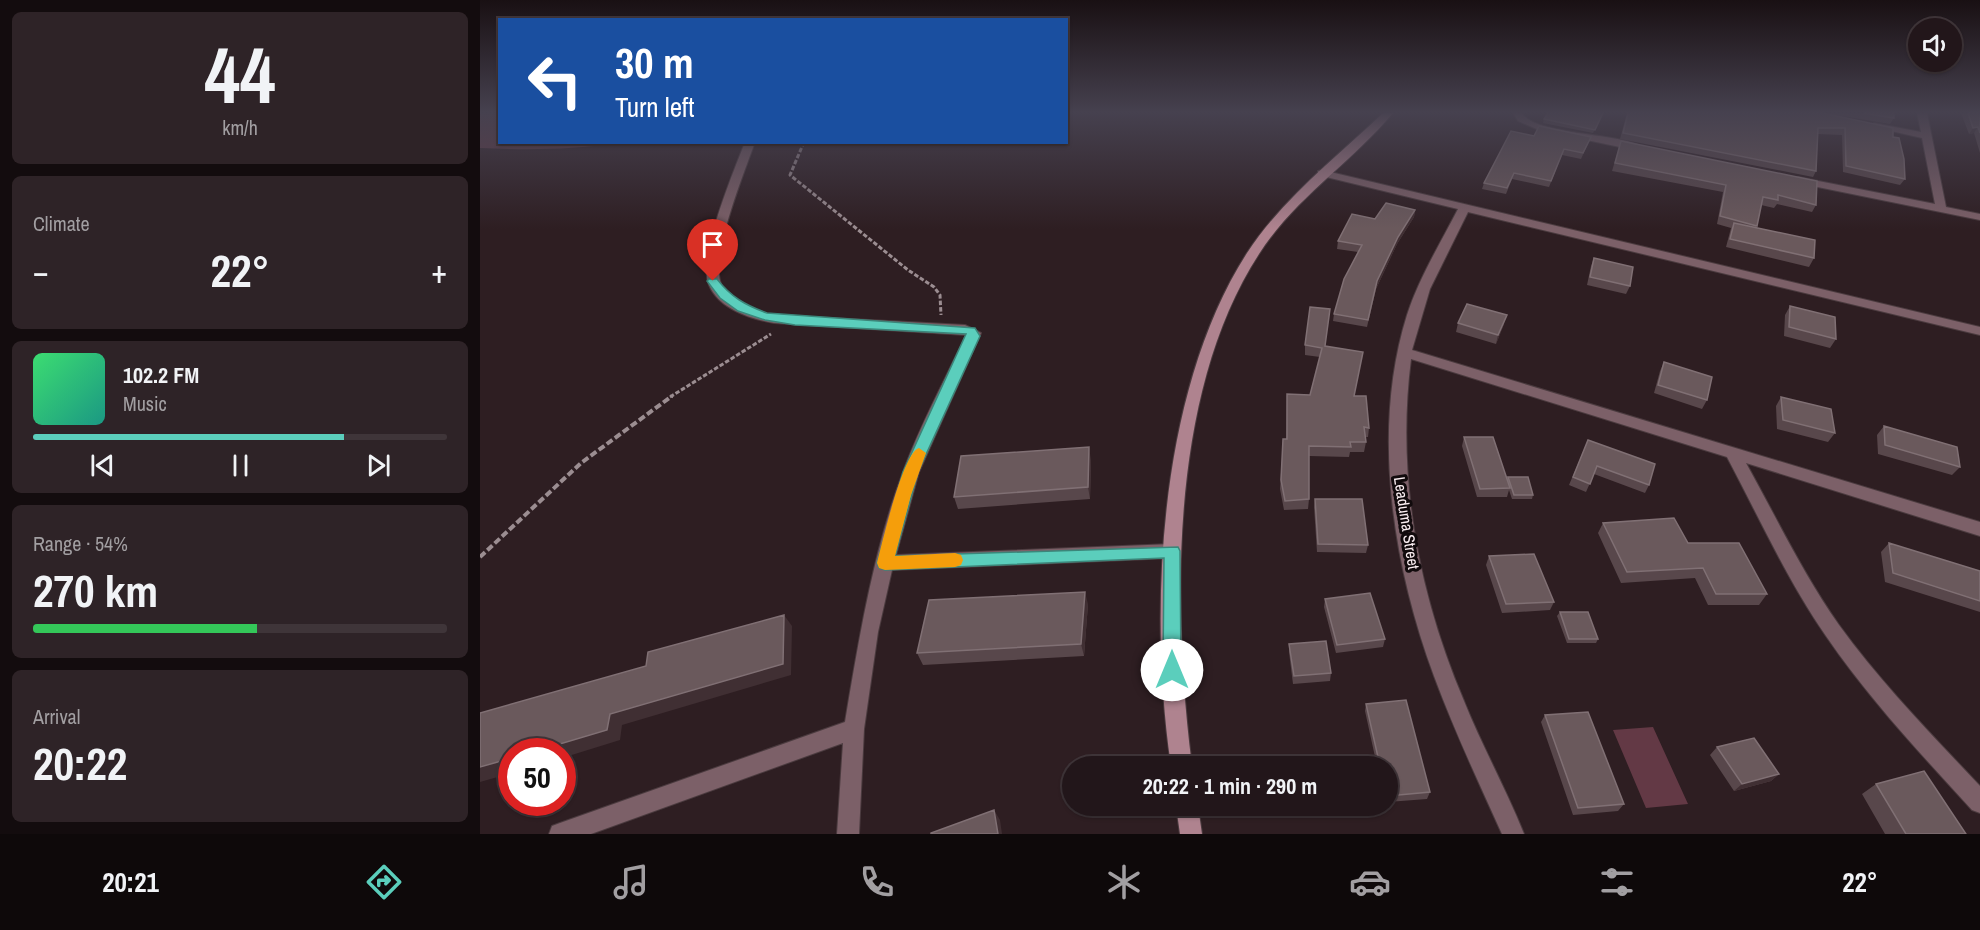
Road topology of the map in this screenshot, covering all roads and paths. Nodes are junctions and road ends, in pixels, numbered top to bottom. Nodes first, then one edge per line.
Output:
1 (747, 152) edge
2 (800, 152) edge
3 (1345, 152) edge
4 (1930, 152) edge
5 (1322, 173) junction
6 (1788, 178) edge
7 (1465, 207) junction
8 (1941, 209) junction
9 (1980, 217) edge
10 (795, 321) junction
11 (940, 327) junction
12 (1980, 331) edge
13 (1405, 352) junction
14 (1733, 454) junction
15 (1980, 529) edge
16 (1172, 551) junction
17 (480, 557) edge
18 (885, 563) junction
19 (854, 729) junction
20 (1180, 756) edge
21 (1980, 802) edge
22 (1188, 816) edge
23 (560, 834) edge
24 (848, 834) edge
25 (1191, 834) edge
26 (1513, 834) edge

1 - 10 street
2 - 11 path
3 - 5 main road
4 - 8 street
5 - 7 street
5 - 16 main road
6 - 8 street
7 - 12 street
7 - 13 street, Leaduma Street
8 - 9 street
10 - 11 street
10 - 17 path
11 - 18 street
13 - 14 street
13 - 26 street, Leaduma Street
14 - 15 street
14 - 21 street
16 - 18 street
16 - 20 main road
18 - 19 street
19 - 23 street
19 - 24 street
22 - 25 main road

